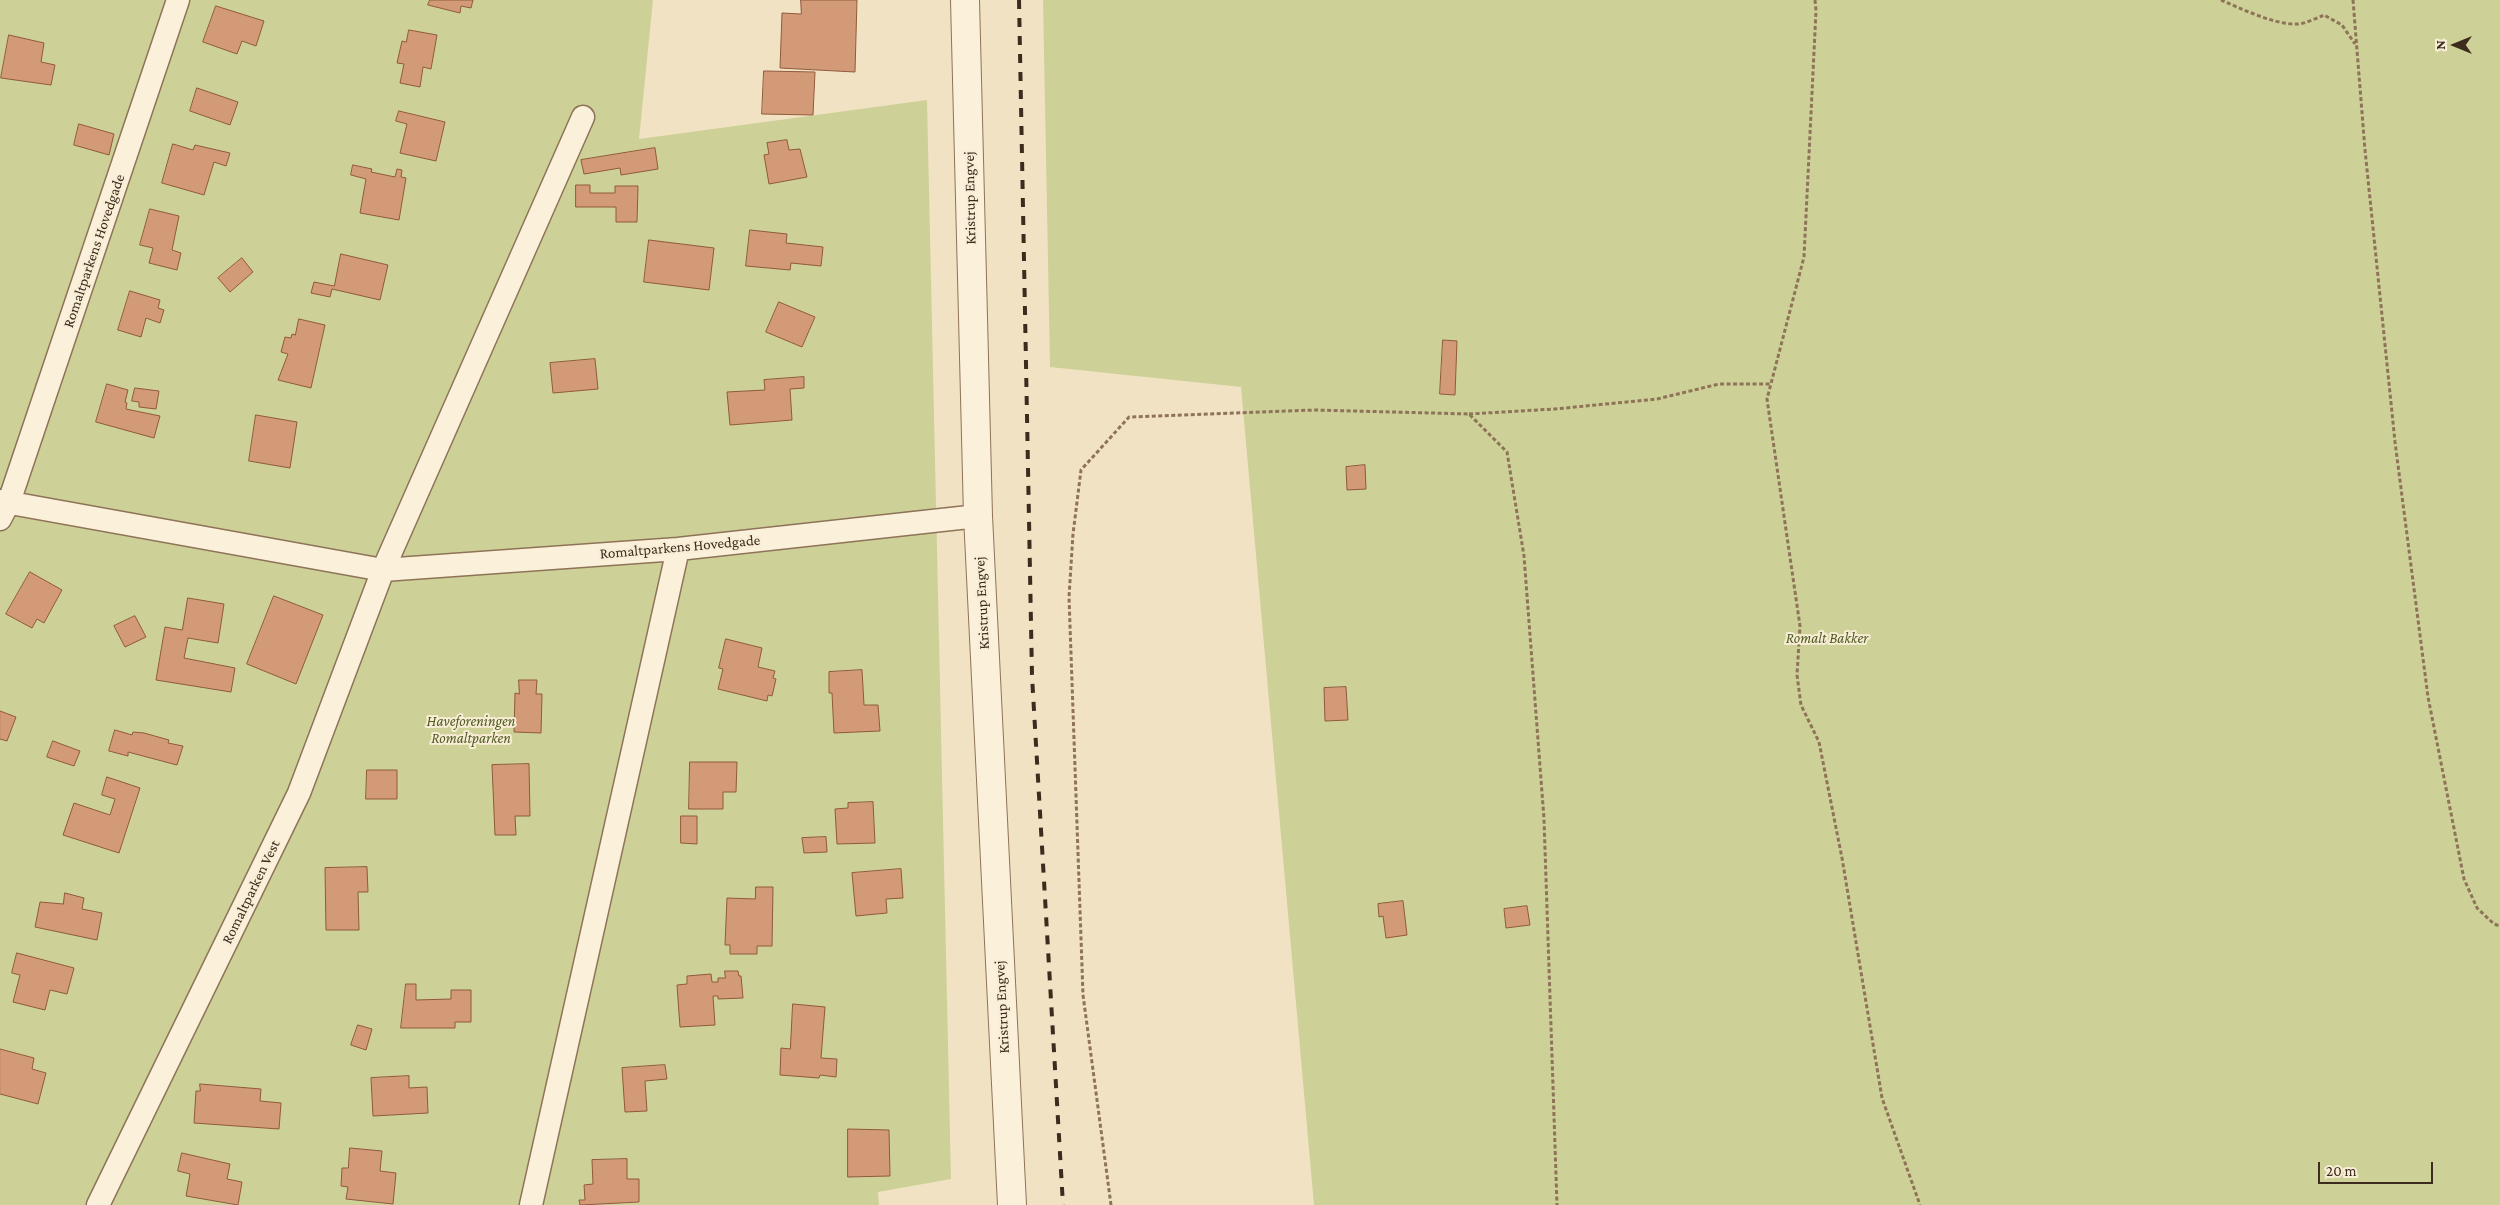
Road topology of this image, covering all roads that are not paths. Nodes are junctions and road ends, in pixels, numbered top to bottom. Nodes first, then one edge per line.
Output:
1 (178, 0) edge
2 (965, 0) edge
3 (583, 117) dead end
4 (3, 507) edge
5 (978, 516) junction
6 (678, 549) junction
7 (383, 570) junction
8 (98, 1205) edge
9 (531, 1205) edge
10 (1012, 1205) edge

1 - 4 lane, Romaltparkens Hovedgade
2 - 5 street, Kristrup Engvej
3 - 7 lane
4 - 7 lane, Romaltparkens Hovedgade
5 - 6 lane, Romaltparkens Hovedgade
5 - 10 street, Kristrup Engvej
6 - 7 lane, Romaltparkens Hovedgade
6 - 9 lane
7 - 8 lane, Romaltparken Vest

